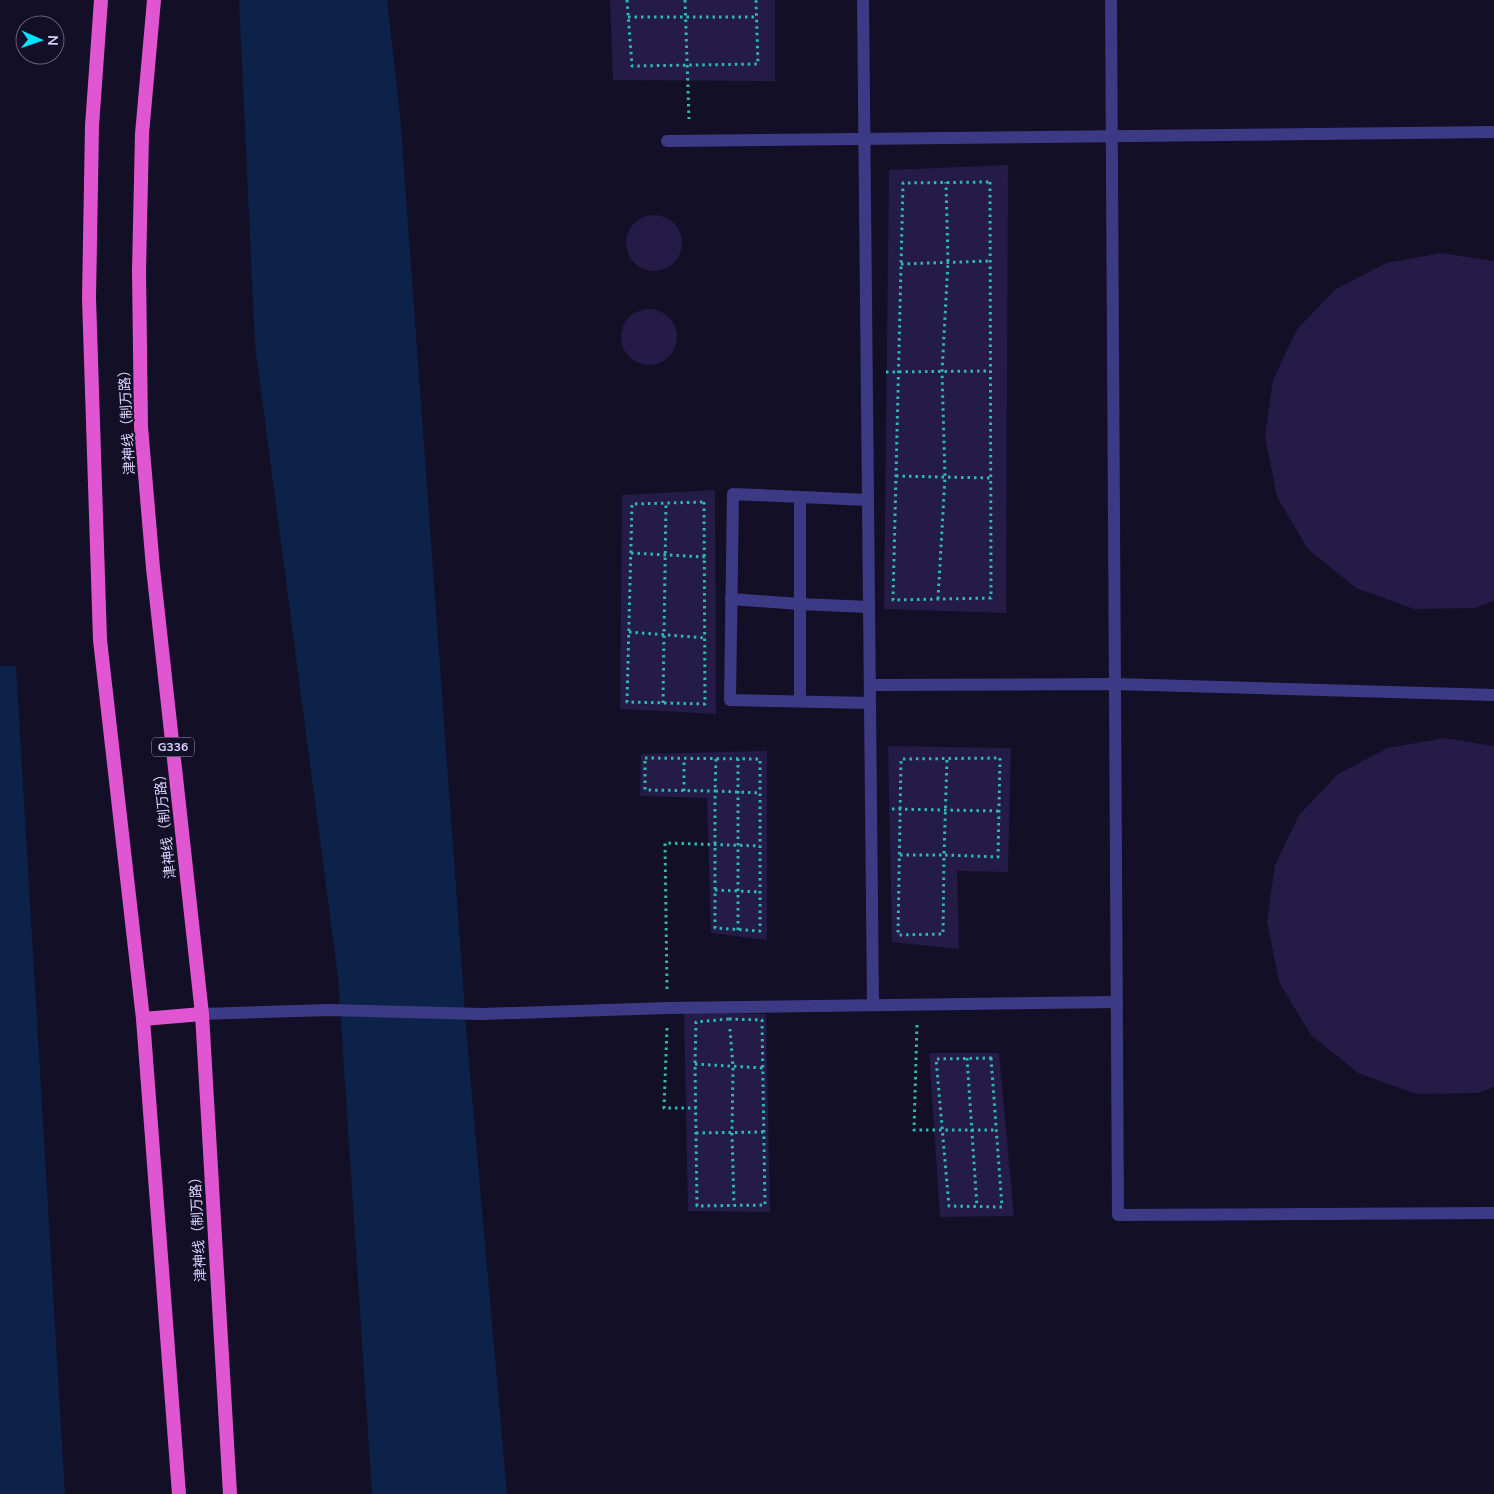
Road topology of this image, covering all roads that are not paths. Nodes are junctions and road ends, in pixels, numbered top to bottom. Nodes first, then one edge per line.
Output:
1 (101, 0) edge
2 (154, 0) edge
3 (863, 0) edge
4 (1111, 0) edge
5 (1494, 132) edge
6 (1112, 135) junction
7 (864, 138) junction
8 (667, 141) dead end
9 (800, 498) junction
10 (868, 500) junction
11 (732, 599) junction
12 (800, 604) junction
13 (869, 607) junction
14 (1115, 684) junction
15 (870, 685) junction
16 (1494, 695) edge
17 (800, 701) junction
18 (870, 703) junction
19 (1117, 1002) junction
20 (873, 1006) junction
21 (202, 1014) junction
22 (143, 1019) junction
23 (1494, 1213) edge
24 (179, 1494) edge
25 (230, 1494) edge

1 - 22 highway
2 - 21 highway, 津神线（制万路） / G336
3 - 7 street
4 - 6 street
5 - 6 street
6 - 7 street
6 - 14 street
7 - 8 street
7 - 10 street
9 - 10 street
9 - 11 street
9 - 12 street
10 - 13 street
11 - 12 street
11 - 17 street
12 - 13 street
12 - 17 street
13 - 15 street
14 - 15 street
14 - 16 street
14 - 19 street
15 - 18 street
17 - 18 street
18 - 20 street
19 - 20 street
19 - 23 street
20 - 21 street
21 - 22 highway
21 - 25 highway, 津神线（制万路） / G336
22 - 24 highway

